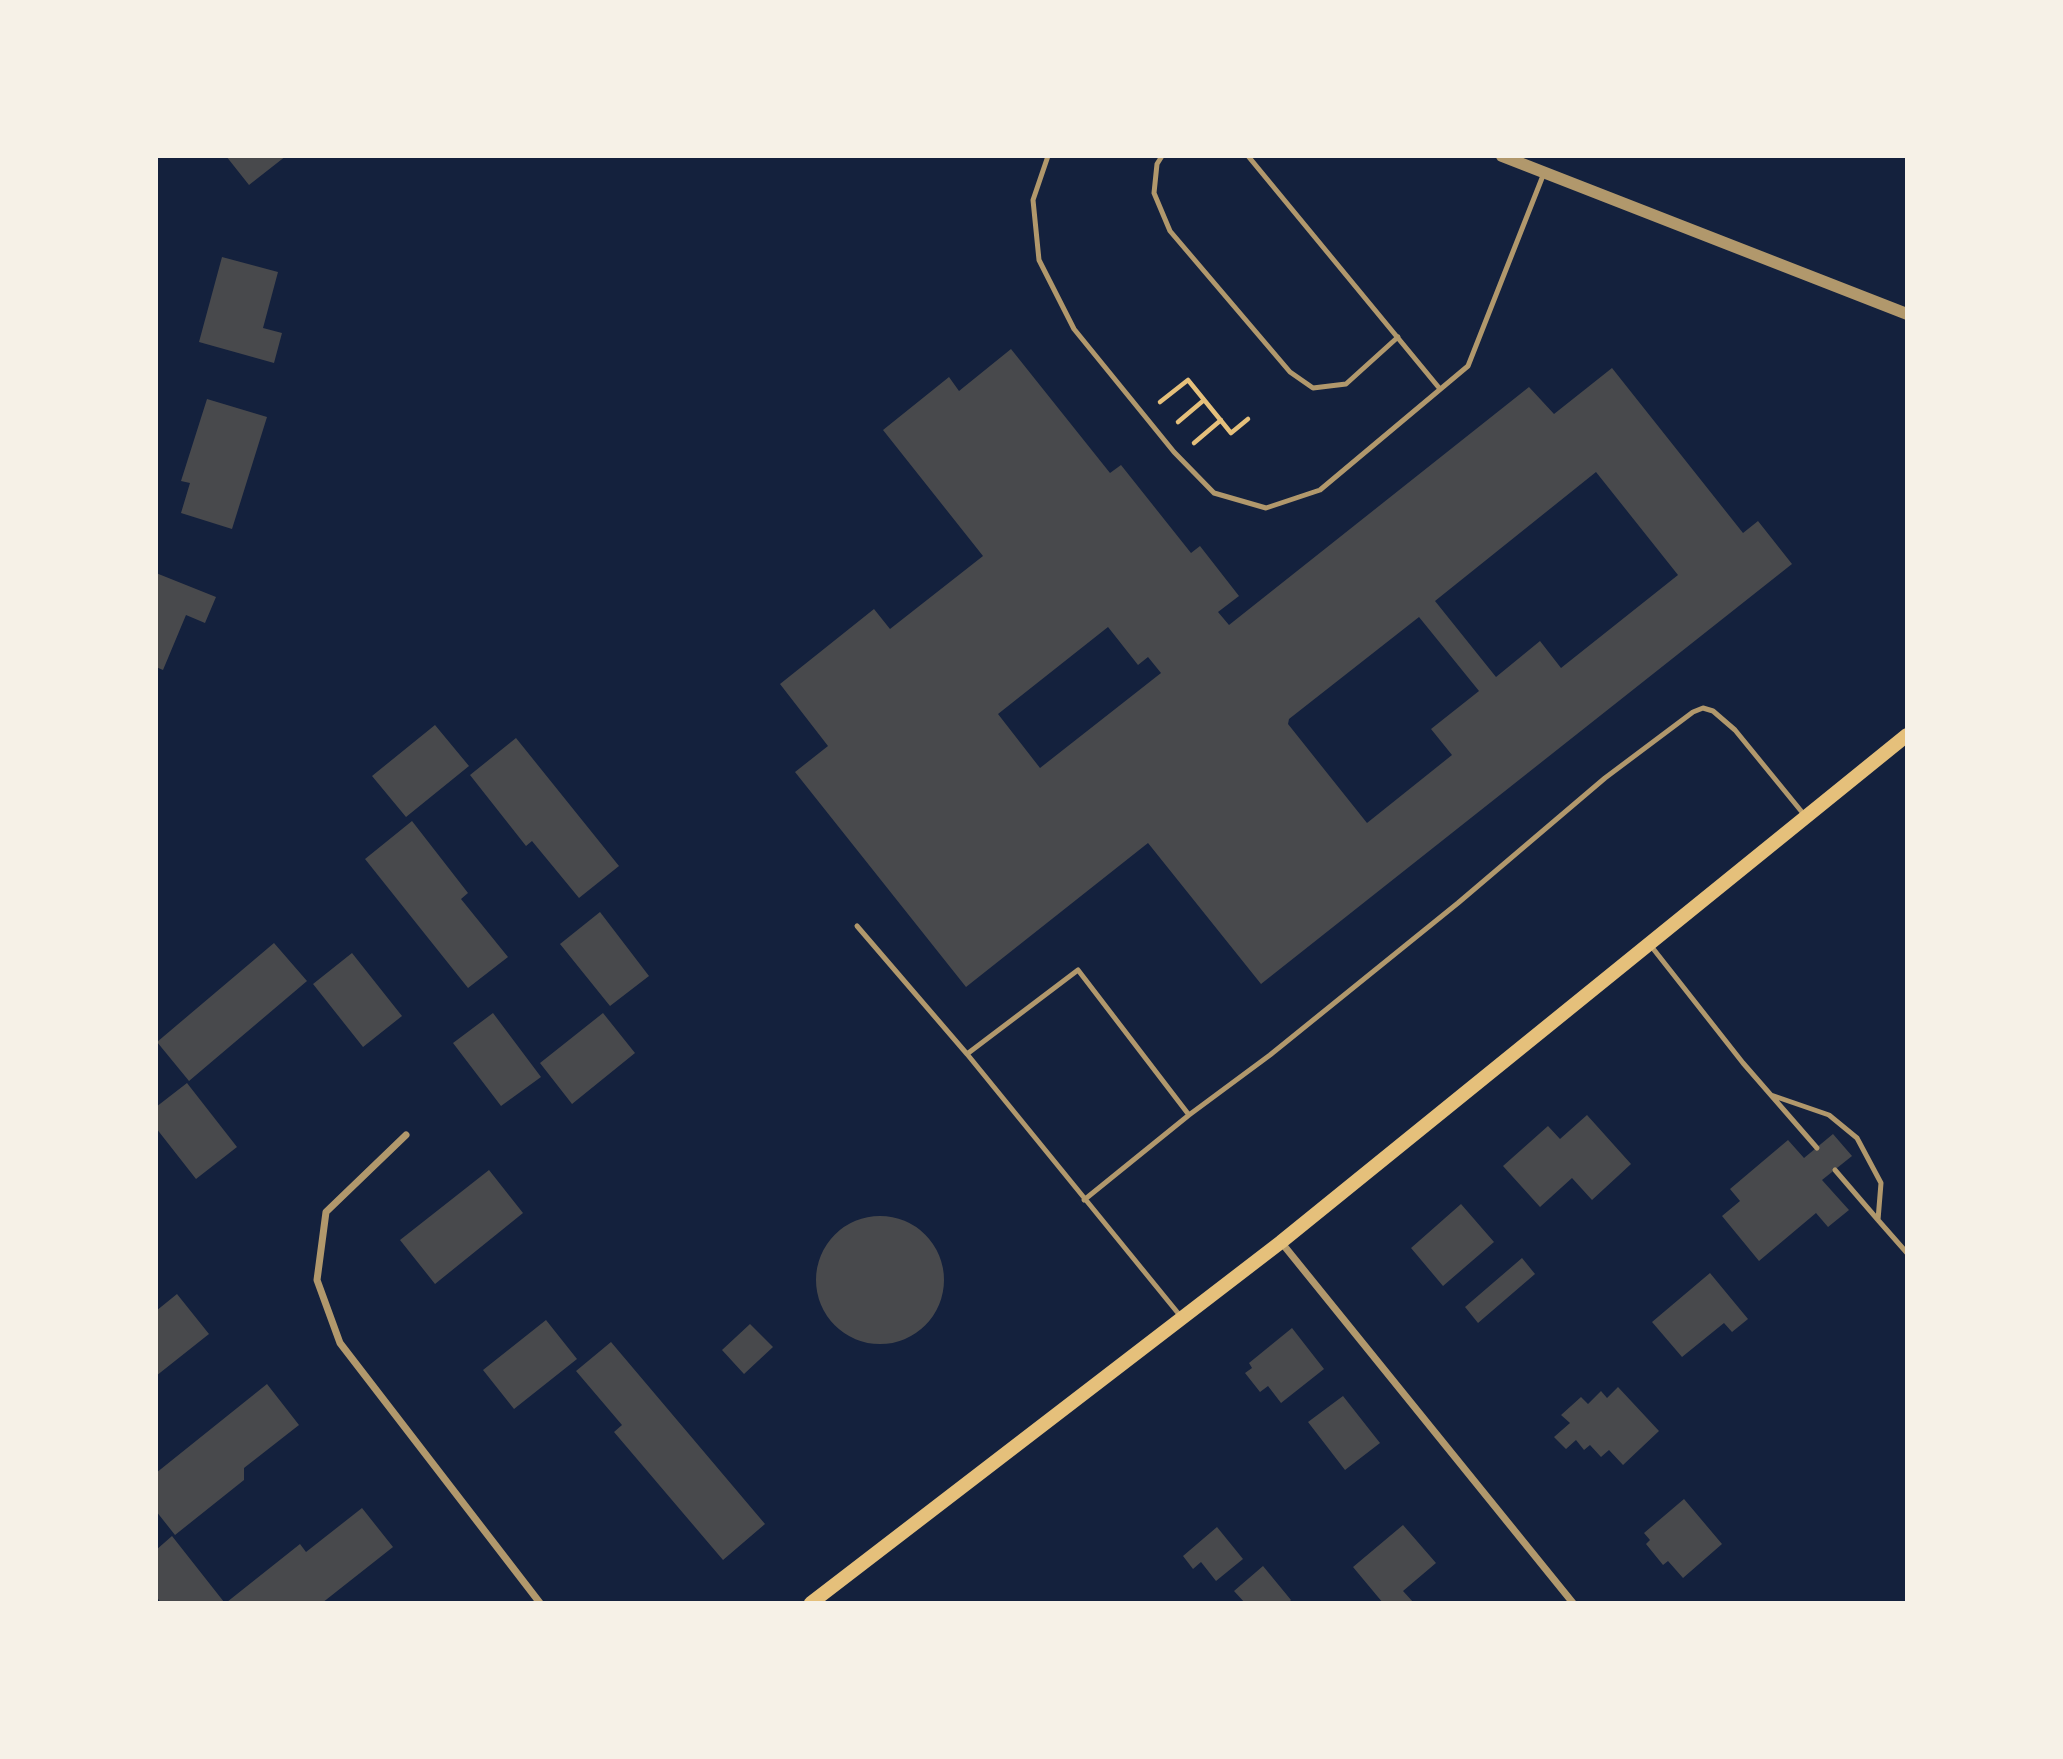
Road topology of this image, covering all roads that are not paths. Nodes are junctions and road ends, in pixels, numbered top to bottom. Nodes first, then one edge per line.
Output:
1 (1048, 156) edge
2 (1161, 156) edge
3 (1248, 156) edge
4 (1502, 156) edge
5 (1544, 173) junction
6 (1907, 314) edge
7 (1398, 337) junction
8 (1440, 389) junction
9 (1907, 735) edge
10 (1806, 817) junction
11 (857, 926) dead end
12 (1649, 944) junction
13 (967, 1054) junction
14 (1770, 1094) junction
15 (1189, 1115) junction
16 (406, 1135) dead end
17 (1817, 1147) dead end
18 (1835, 1170) dead end
19 (1084, 1200) junction
20 (1878, 1220) junction
21 (1281, 1242) junction
22 (1907, 1253) edge
23 (1182, 1318) junction
24 (540, 1603) edge
25 (811, 1603) edge
26 (1573, 1603) edge

1 - 8 lane
2 - 7 lane
3 - 7 lane
4 - 5 street
5 - 6 street
5 - 8 lane
7 - 8 lane
9 - 10 main road
10 - 12 main road
10 - 15 lane
11 - 13 lane
12 - 14 lane
12 - 21 main road
13 - 15 lane
13 - 19 lane
14 - 17 lane
14 - 20 lane
15 - 19 lane
16 - 24 street
18 - 20 lane
19 - 23 lane
20 - 22 lane
21 - 23 main road
21 - 26 street
23 - 25 main road

